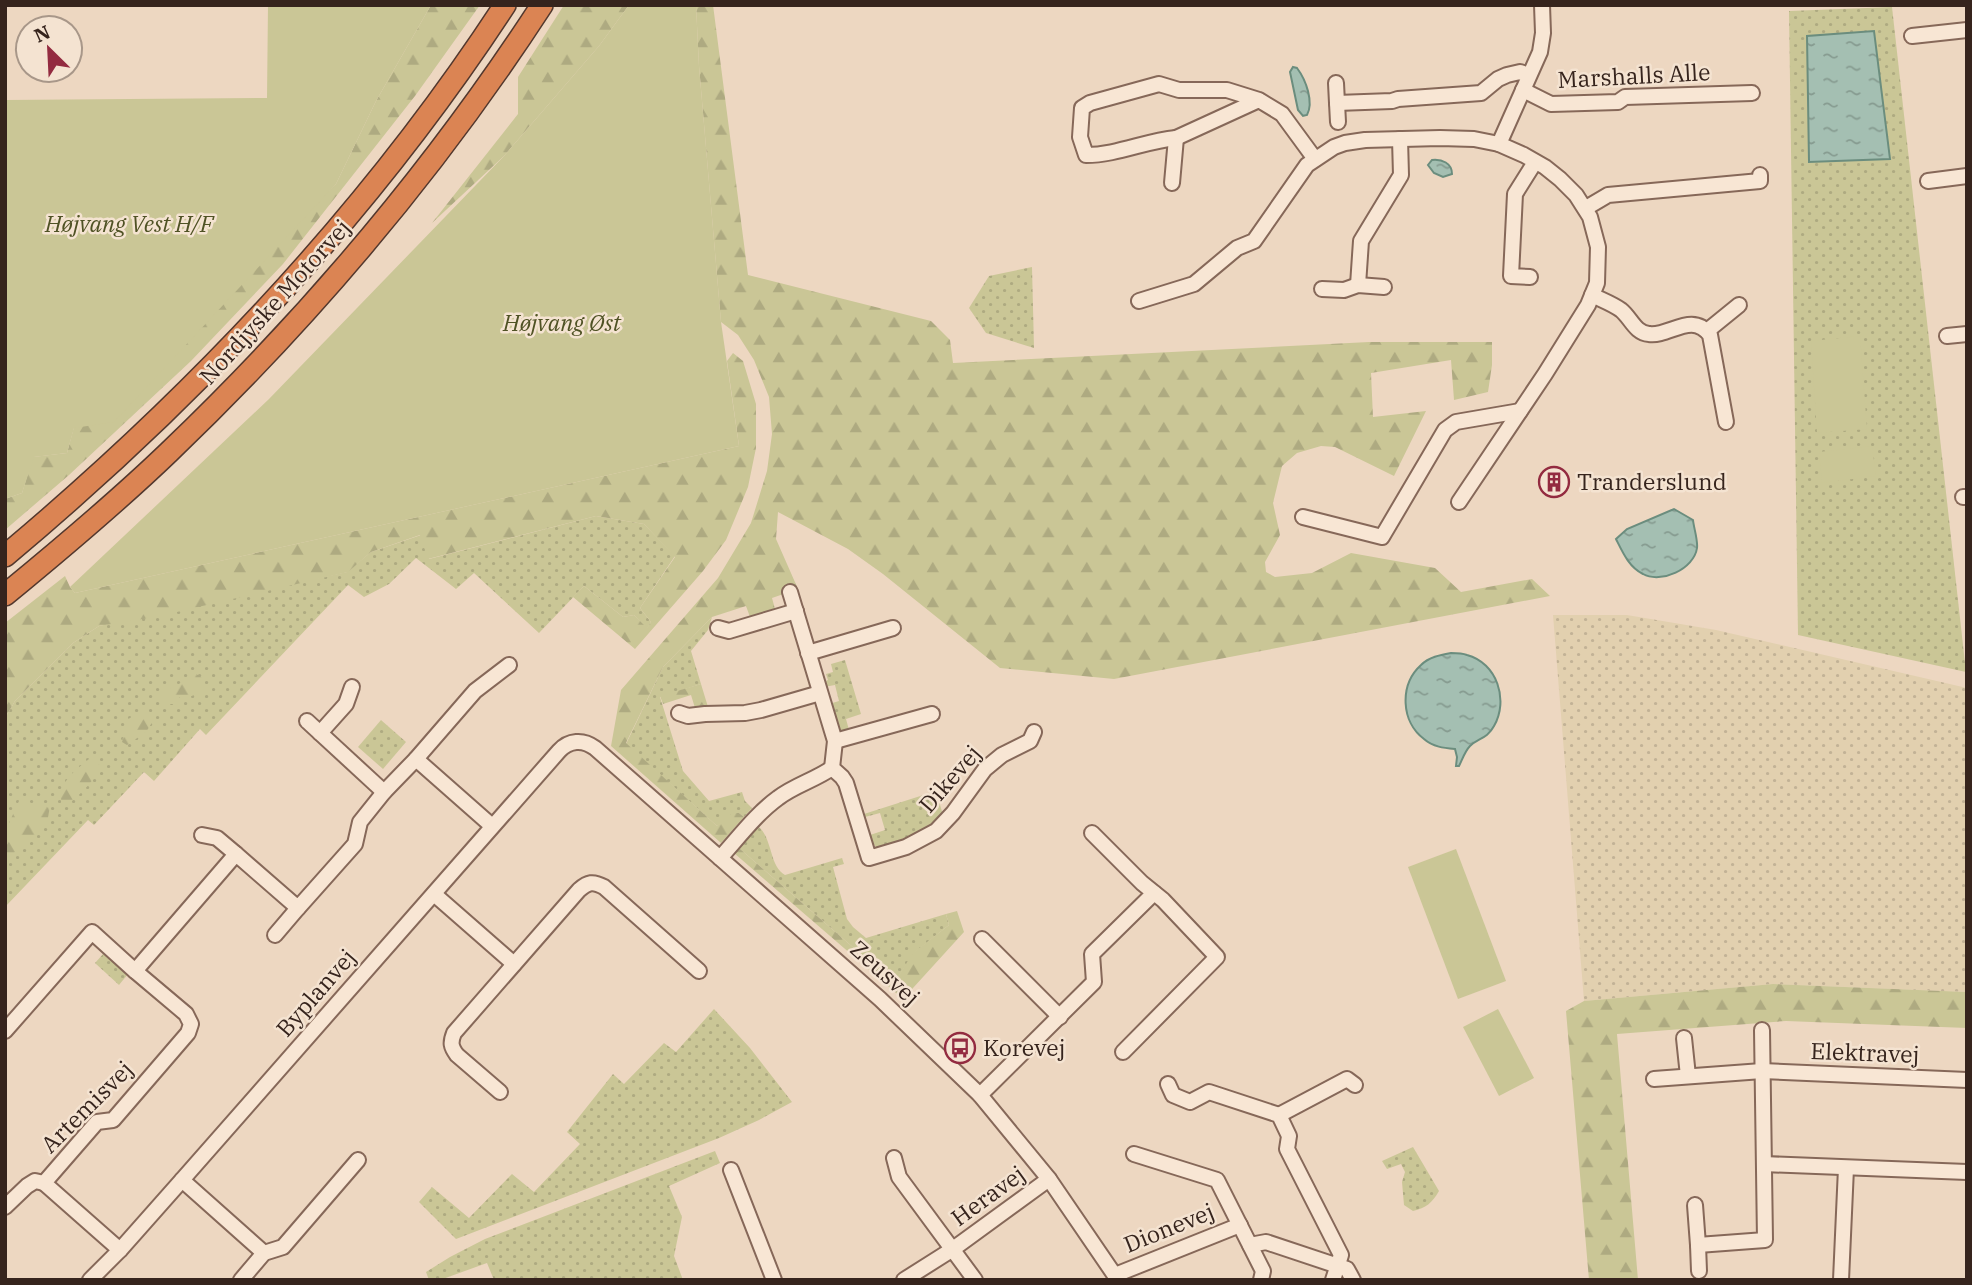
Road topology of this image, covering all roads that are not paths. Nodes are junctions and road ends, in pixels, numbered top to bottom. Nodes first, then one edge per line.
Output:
1 (505, 5) edge
2 (542, 5) edge
3 (1542, 5) edge
4 (1967, 30) edge
5 (1912, 36) dead end
6 (1529, 75) junction
7 (1336, 83) dead end
8 (1523, 90) junction
9 (1752, 93) dead end
10 (1259, 100) junction
11 (1337, 103) junction
12 (1338, 122) dead end
13 (1176, 138) junction
14 (1400, 139) junction
15 (1499, 144) junction
16 (1315, 159) junction
17 (1535, 162) junction
18 (1967, 176) edge
19 (1760, 178) dead end
20 (1928, 181) dead end
21 (1172, 183) dead end
22 (1586, 208) junction
23 (1530, 277) dead end
24 (1358, 285) junction
25 (1384, 287) dead end
26 (1322, 289) dead end
27 (1592, 295) junction
28 (1139, 301) dead end
29 (1739, 305) dead end
30 (1707, 331) junction
31 (1967, 334) edge
32 (1947, 336) dead end
33 (1520, 411) junction
34 (1726, 422) dead end
35 (1459, 502) dead end
36 (1303, 517) dead end
37 (5, 556) edge
38 (790, 592) dead end
39 (5, 595) edge
40 (796, 611) junction
41 (718, 628) dead end
42 (893, 628) dead end
43 (808, 653) junction
44 (509, 665) dead end
45 (352, 687) dead end
46 (820, 693) junction
47 (679, 713) dead end
48 (932, 713) dead end
49 (307, 721) dead end
50 (1034, 732) dead end
51 (320, 733) junction
52 (835, 741) junction
53 (579, 742) joint
54 (416, 759) junction
55 (832, 768) junction
56 (384, 792) junction
57 (492, 826) junction
58 (1092, 834) dead end
59 (202, 835) dead end
60 (236, 854) junction
61 (720, 858) junction
62 (1154, 893) junction
63 (434, 894) junction
64 (298, 908) junction
65 (275, 935) dead end
66 (982, 939) dead end
67 (514, 964) junction
68 (135, 971) junction
69 (699, 971) dead end
70 (1060, 1017) junction
71 (1762, 1030) dead end
72 (5, 1031) edge
73 (1684, 1038) dead end
74 (1123, 1052) dead end
75 (1762, 1071) junction
76 (1688, 1076) junction
77 (1654, 1079) dead end
78 (1967, 1080) edge
79 (1168, 1084) dead end
80 (1355, 1085) dead end
81 (500, 1092) dead end
82 (980, 1096) junction
83 (1279, 1115) junction
84 (1134, 1154) dead end
85 (894, 1158) dead end
86 (358, 1160) dead end
87 (1764, 1164) junction
88 (1846, 1168) junction
89 (731, 1170) dead end
90 (1967, 1172) edge
91 (1049, 1179) junction
92 (182, 1180) junction
93 (44, 1183) junction
94 (1695, 1205) dead end
95 (5, 1207) edge
96 (1240, 1224) junction
97 (1250, 1245) junction
98 (1698, 1245) junction
99 (953, 1249) junction
100 (120, 1250) junction
101 (264, 1253) junction
102 (1699, 1271) dead end
103 (1335, 1273) edge
104 (1116, 1277) edge
105 (90, 1280) edge
106 (241, 1280) edge
107 (774, 1280) edge
108 (904, 1280) edge
109 (975, 1280) edge
110 (1261, 1280) edge
111 (1353, 1280) edge
112 (1841, 1280) edge

1 - 37 highway, Nordjyske Motorvej
2 - 39 highway, Nordjyske Motorvej
3 - 6 street, Marshalls Alle
4 - 5 street
6 - 8 street, Marshalls Alle
6 - 11 street, Marshalls Alle
7 - 11 street
8 - 9 street, Marshalls Alle
8 - 15 street, Marshalls Alle
10 - 13 street
10 - 13 street
10 - 16 street
11 - 12 street
13 - 21 street
14 - 15 street
14 - 16 street
14 - 24 street
15 - 17 street
16 - 28 street
17 - 22 street
17 - 23 street
18 - 20 street
19 - 22 street
22 - 27 street
24 - 25 street
24 - 26 street
27 - 30 street
27 - 33 street
29 - 30 street
30 - 34 street
31 - 32 street
33 - 35 street
33 - 36 street
38 - 40 street
40 - 41 street
40 - 43 street
42 - 43 street
43 - 46 street
44 - 54 street
45 - 51 street
46 - 47 street
46 - 52 street
48 - 52 street
49 - 51 street
50 - 55 street, Dikevej
51 - 56 street
52 - 55 street
53 - 57 street, Byplanvej
53 - 61 street, Zeusvej
54 - 56 street
54 - 57 street
55 - 61 street
56 - 64 street
57 - 63 street, Byplanvej
58 - 62 street
59 - 60 street
60 - 64 street
60 - 68 street
61 - 82 street, Zeusvej
62 - 70 street
62 - 74 street
63 - 67 street
63 - 92 street, Byplanvej
64 - 65 street
66 - 70 street
67 - 69 street
67 - 81 street
68 - 72 street, Artemisvej
68 - 93 street, Artemisvej
70 - 82 street
71 - 75 street
73 - 76 street
75 - 76 street, Elektravej
75 - 78 street, Elektravej
75 - 87 street
76 - 77 street, Elektravej
79 - 83 street
80 - 83 street
82 - 91 street, Zeusvej
83 - 103 street
84 - 96 street, Dionevej
85 - 99 street, Heravej
86 - 101 street
87 - 88 street
87 - 98 street
88 - 90 street
88 - 112 street
89 - 107 street
91 - 99 street, Heravej
91 - 104 street, Zeusvej
92 - 100 street, Byplanvej
92 - 101 street
93 - 95 street, Artemisvej
93 - 100 street, Artemisvej
94 - 98 street
96 - 97 street, Dionevej
96 - 104 street, Dionevej
97 - 103 street
97 - 110 street, Dionevej
98 - 102 street
99 - 108 street, Heravej
99 - 109 street, Heravej
100 - 105 street, Byplanvej
101 - 106 street
103 - 111 street

